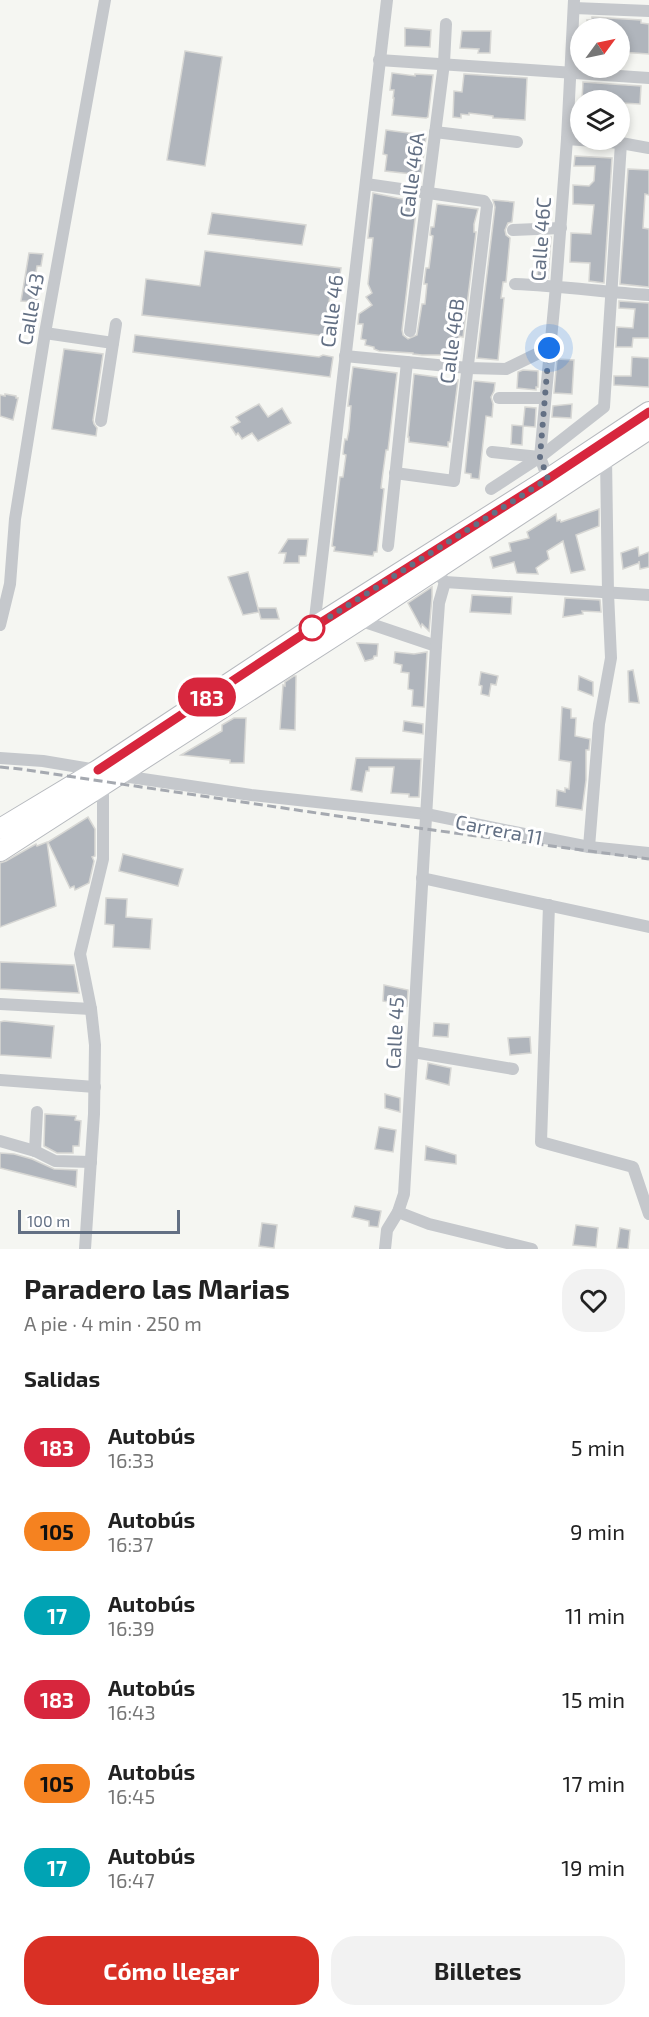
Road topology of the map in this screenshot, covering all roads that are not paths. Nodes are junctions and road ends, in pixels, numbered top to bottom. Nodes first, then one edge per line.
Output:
1 (105, 0) edge
2 (387, 0) edge
3 (574, 4) edge
4 (634, 5) edge
5 (649, 11) edge
6 (446, 24) dead end
7 (379, 60) junction
8 (444, 63) junction
9 (570, 72) edge
10 (630, 77) edge
11 (571, 78) edge
12 (649, 78) edge
13 (435, 132) junction
14 (567, 139) junction
15 (570, 139) edge
16 (517, 142) dead end
17 (630, 145) edge
18 (649, 148) edge
19 (621, 150) edge
20 (366, 184) junction
21 (428, 194) junction
22 (561, 228) junction
23 (513, 230) dead end
24 (515, 284) dead end
25 (556, 286) junction
26 (612, 293) junction
27 (649, 295) edge
28 (116, 324) dead end
29 (410, 331) dead end
30 (45, 333) junction
31 (113, 343) junction
32 (549, 348) junction
33 (345, 356) junction
34 (406, 362) junction
35 (468, 368) junction
36 (499, 398) dead end
37 (545, 398) junction
38 (649, 412) edge
39 (101, 421) dead end
40 (649, 429) edge
41 (492, 452) dead end
42 (540, 457) junction
43 (606, 457) junction
44 (395, 473) junction
45 (548, 479) junction
46 (491, 489) dead end
47 (388, 546) dead end
48 (440, 576) junction
49 (608, 593) junction
50 (649, 595) edge
51 (359, 620) junction
52 (0, 625) edge
53 (319, 635) junction
54 (436, 646) junction
55 (0, 758) edge
56 (106, 777) junction
57 (426, 814) junction
58 (0, 829) edge
59 (589, 847) junction
60 (0, 851) edge
61 (649, 853) edge
62 (423, 878) junction
63 (549, 905) junction
64 (649, 927) edge
65 (0, 1004) edge
66 (91, 1009) junction
67 (413, 1052) junction
68 (513, 1069) dead end
69 (0, 1080) edge
70 (95, 1087) junction
71 (37, 1112) dead end
72 (0, 1141) edge
73 (35, 1150) junction
74 (91, 1162) junction
75 (398, 1212) junction
76 (649, 1214) edge
77 (85, 1249) edge
78 (385, 1249) edge
79 (532, 1249) edge

1 - 30 street, Calle 43
2 - 7 street, Calle 46
3 - 4 street
4 - 5 street
6 - 8 street, Calle 46A
7 - 8 street
7 - 20 street, Calle 46
8 - 9 street
8 - 13 street, Calle 46A
10 - 12 street
11 - 14 street, Calle 46C
13 - 16 street
13 - 21 street, Calle 46A
14 - 15 street
14 - 22 street, Calle 46C
17 - 18 street
19 - 26 street
20 - 21 street
20 - 33 street, Calle 46
21 - 29 street, Calle 46A
21 - 35 street, Calle 46B
22 - 23 street
22 - 25 street, Calle 46C
24 - 25 street
25 - 26 street
25 - 32 street, Calle 46C
26 - 27 street
26 - 42 street
28 - 31 street
30 - 31 street
30 - 52 street, Calle 43
31 - 39 street
32 - 35 street
32 - 37 street, Calle 46C
33 - 34 street
33 - 53 street, Calle 46
34 - 35 street
34 - 44 street
35 - 44 street, Calle 46B
36 - 37 street
37 - 42 street, Calle 46C
38 - 45 main road
40 - 43 main road
41 - 42 street
42 - 45 street, Calle 46C
42 - 46 street
43 - 48 main road
43 - 49 street
44 - 47 street
45 - 53 main road
48 - 49 street
48 - 51 main road
48 - 54 street, Calle 45
49 - 50 street
49 - 59 street
51 - 53 main road
51 - 54 street
53 - 56 main road
54 - 57 street, Calle 45
55 - 56 street, Carrera 11
56 - 57 street, Carrera 11
56 - 58 main road
56 - 60 main road
56 - 66 street
57 - 59 street, Carrera 11
57 - 62 street, Calle 45
59 - 61 street, Carrera 11
62 - 63 street
62 - 67 street, Calle 45
63 - 64 street
63 - 76 street
65 - 66 street
66 - 70 street
67 - 68 street
67 - 75 street, Calle 45
69 - 70 street
70 - 74 street
71 - 73 street
72 - 73 street
73 - 74 street
74 - 77 street
75 - 78 street, Calle 45
75 - 79 street

